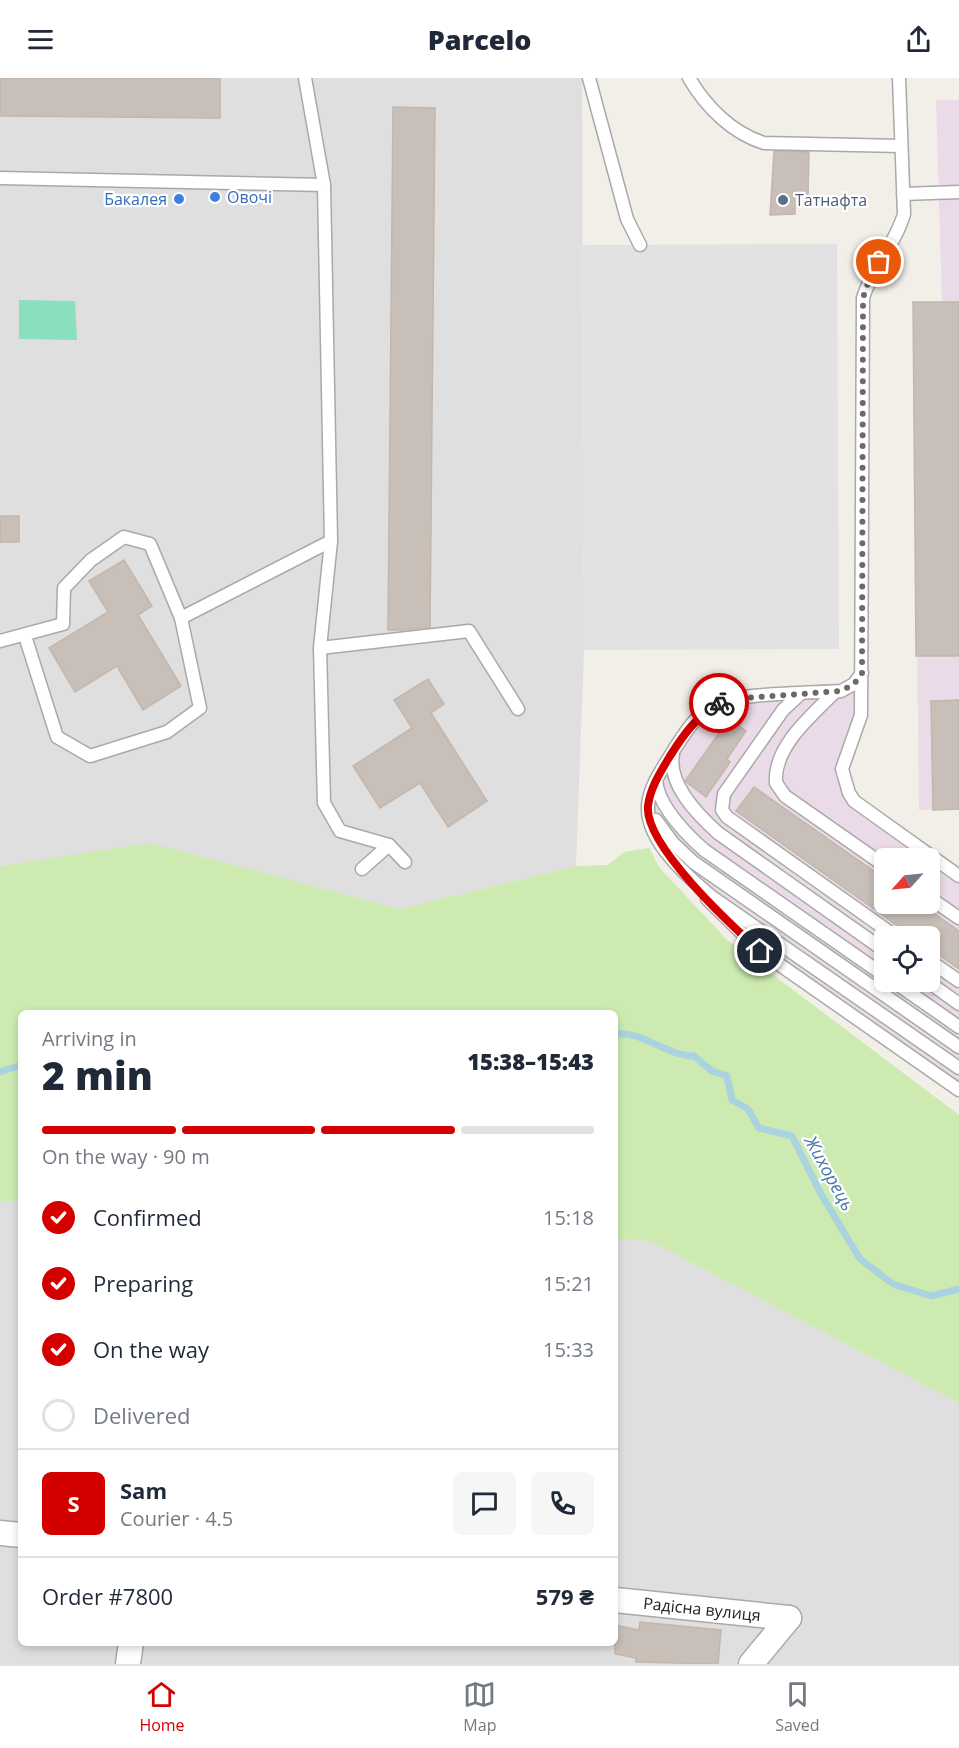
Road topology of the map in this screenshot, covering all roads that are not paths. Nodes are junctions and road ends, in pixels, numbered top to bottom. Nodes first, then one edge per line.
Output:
1 (305, 78) edge
2 (589, 78) edge
3 (689, 78) edge
4 (899, 78) edge
5 (901, 146) junction
6 (0, 178) edge
7 (324, 185) junction
8 (959, 192) edge
9 (903, 194) junction
10 (640, 245) dead end
11 (331, 541) junction
12 (181, 618) junction
13 (25, 636) junction
14 (0, 641) edge
15 (320, 648) junction
16 (862, 673) junction
17 (835, 692) junction
18 (799, 695) junction
19 (518, 709) dead end
20 (674, 750) junction
21 (656, 779) junction
22 (648, 806) junction
23 (389, 845) junction
24 (874, 858) edge
25 (405, 862) dead end
26 (362, 869) dead end
27 (681, 871) junction
28 (959, 876) edge
29 (940, 905) edge
30 (959, 918) edge
31 (881, 926) edge
32 (874, 943) edge
33 (874, 968) edge
34 (940, 968) edge
35 (959, 981) edge
36 (940, 990) edge
37 (909, 992) edge
38 (959, 1004) edge
39 (959, 1027) edge
40 (959, 1047) edge
41 (959, 1068) edge
42 (959, 1090) edge
43 (0, 1533) edge
44 (18, 1535) edge
45 (618, 1599) edge
46 (130, 1646) edge
47 (128, 1664) edge
48 (751, 1664) edge

1 - 7 lane
2 - 10 lane
3 - 5 lane
4 - 5 lane
5 - 9 lane
6 - 7 lane
7 - 11 lane
8 - 9 lane
9 - 16 lane
11 - 12 lane
11 - 15 lane
12 - 13 lane
12 - 13 lane
13 - 14 lane
15 - 19 lane
15 - 23 lane
16 - 17 lane
16 - 28 lane
17 - 18 lane
17 - 24 lane
18 - 20 lane
18 - 31 lane
20 - 21 lane
20 - 32 lane
21 - 22 lane
21 - 33 lane
22 - 27 lane
22 - 40 lane
23 - 25 lane
23 - 26 lane
27 - 41 lane
27 - 42 lane
29 - 30 lane
34 - 35 lane
36 - 38 lane
37 - 39 lane
43 - 44 street
45 - 48 street, Радісна вулиця
46 - 47 street

